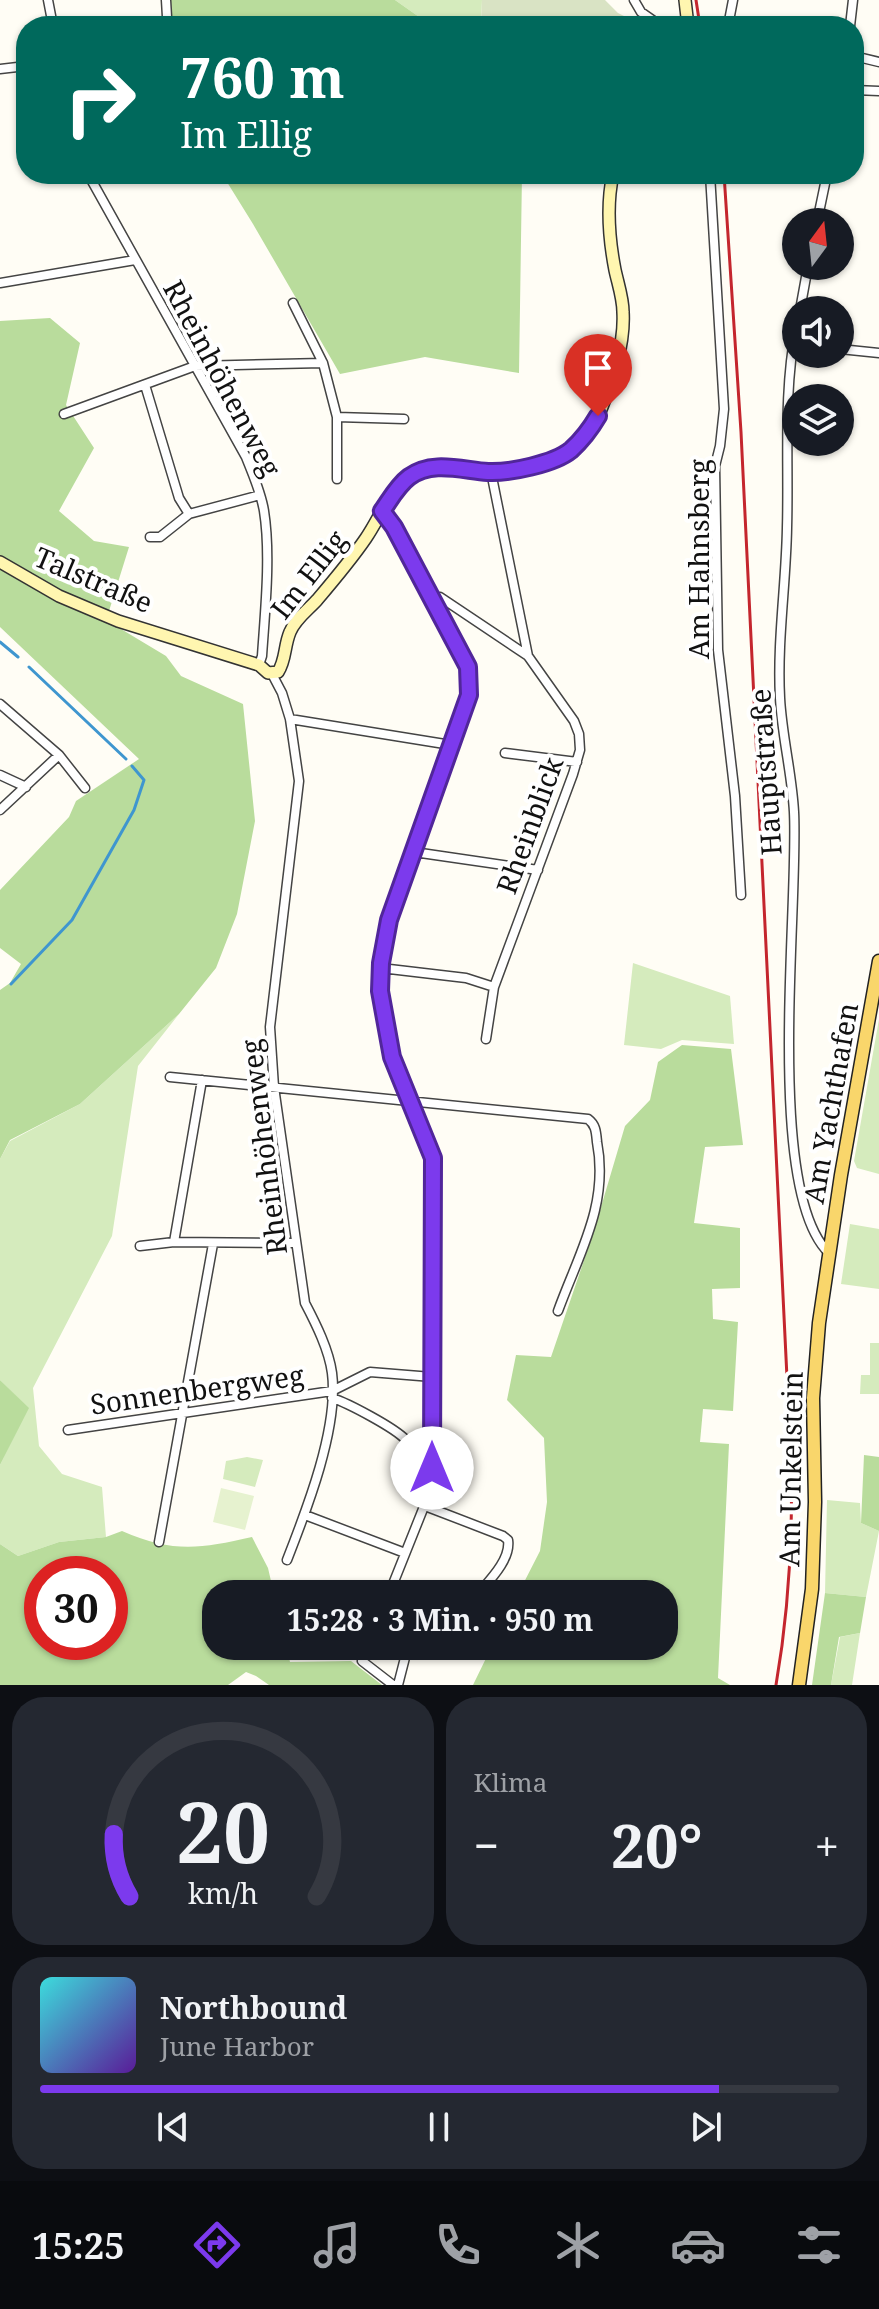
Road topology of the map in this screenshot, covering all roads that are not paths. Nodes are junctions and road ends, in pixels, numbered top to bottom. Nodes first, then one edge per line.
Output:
1 (634, 0) edge
2 (647, 16) edge
3 (93, 184) edge
4 (612, 184) edge
5 (711, 184) edge
6 (825, 184) edge
7 (820, 208) edge
8 (135, 260) junction
9 (0, 283) edge
10 (293, 303) dead end
11 (854, 350) edge
12 (879, 353) edge
13 (323, 363) junction
14 (195, 366) junction
15 (792, 368) edge
16 (145, 385) junction
17 (64, 414) dead end
18 (337, 417) junction
19 (404, 419) dead end
20 (491, 472) junction
21 (337, 479) dead end
22 (260, 495) junction
23 (382, 511) junction
24 (189, 514) junction
25 (150, 537) dead end
26 (0, 562) edge
27 (431, 599) junction
28 (528, 656) junction
29 (259, 665) junction
30 (272, 674) junction
31 (0, 704) edge
32 (290, 719) junction
33 (451, 745) junction
34 (505, 753) dead end
35 (59, 755) junction
36 (577, 762) junction
37 (0, 775) edge
38 (26, 787) junction
39 (85, 788) dead end
40 (0, 810) edge
41 (414, 852) junction
42 (538, 870) junction
43 (741, 895) dead end
44 (879, 961) edge
45 (381, 968) junction
46 (494, 987) junction
47 (486, 1039) dead end
48 (170, 1077) dead end
49 (202, 1080) junction
50 (274, 1087) junction
51 (410, 1099) junction
52 (174, 1242) junction
53 (296, 1243) junction
54 (213, 1244) junction
55 (140, 1246) dead end
56 (829, 1253) junction
57 (558, 1311) dead end
58 (432, 1377) junction
59 (332, 1394) junction
60 (180, 1414) junction
61 (68, 1430) dead end
62 (432, 1468) junction
63 (425, 1506) junction
64 (305, 1515) junction
65 (159, 1542) dead end
66 (405, 1553) junction
67 (287, 1560) dead end
68 (394, 1580) edge
69 (489, 1580) edge
70 (362, 1660) edge
71 (403, 1660) edge
72 (395, 1685) edge
73 (799, 1685) edge

1 - 2 street
3 - 8 street, Rheinhöhenweg
4 - 20 street, Im Ellig
5 - 43 street, Am Hahnsberg
6 - 7 street
8 - 9 street
8 - 14 street, Rheinhöhenweg
10 - 13 street
11 - 12 street
13 - 14 street
13 - 18 street
14 - 16 street
14 - 22 street, Rheinhöhenweg
15 - 56 street, Hauptstraße
16 - 17 street
16 - 24 street
18 - 19 street
18 - 21 street
20 - 23 street, Im Ellig
20 - 28 street
22 - 24 street
22 - 29 street, Rheinhöhenweg
23 - 27 street
23 - 30 street, Im Ellig
24 - 25 street
26 - 29 street, Talstraße
27 - 28 street, Rheinblick
27 - 33 street
28 - 36 street, Rheinblick
29 - 30 street
30 - 32 street, Rheinhöhenweg
31 - 35 street
32 - 33 street
32 - 50 street, Rheinhöhenweg
33 - 41 street
34 - 36 street
35 - 38 street
35 - 39 street
36 - 42 street, Rheinblick
37 - 38 street
38 - 40 street
41 - 42 street
41 - 45 street
42 - 46 street, Rheinblick
44 - 56 main road, Am Yachthafen
45 - 46 street
45 - 51 street
46 - 47 street, Rheinblick
48 - 49 street
49 - 50 street
49 - 52 street
50 - 51 street
50 - 53 street, Rheinhöhenweg
51 - 57 street
51 - 58 street
52 - 54 street
52 - 55 street
53 - 54 street
53 - 59 street, Rheinhöhenweg
54 - 60 street
56 - 73 main road, Am Unkelstein
58 - 59 street, Sonnenbergweg
58 - 62 street
59 - 60 street, Sonnenbergweg
59 - 62 street
59 - 64 street, Rheinhöhenweg
60 - 61 street, Sonnenbergweg
60 - 65 street
62 - 63 street
63 - 66 street
63 - 69 street
64 - 66 street
64 - 67 street, Rheinhöhenweg
66 - 68 street
70 - 72 street
71 - 72 street

